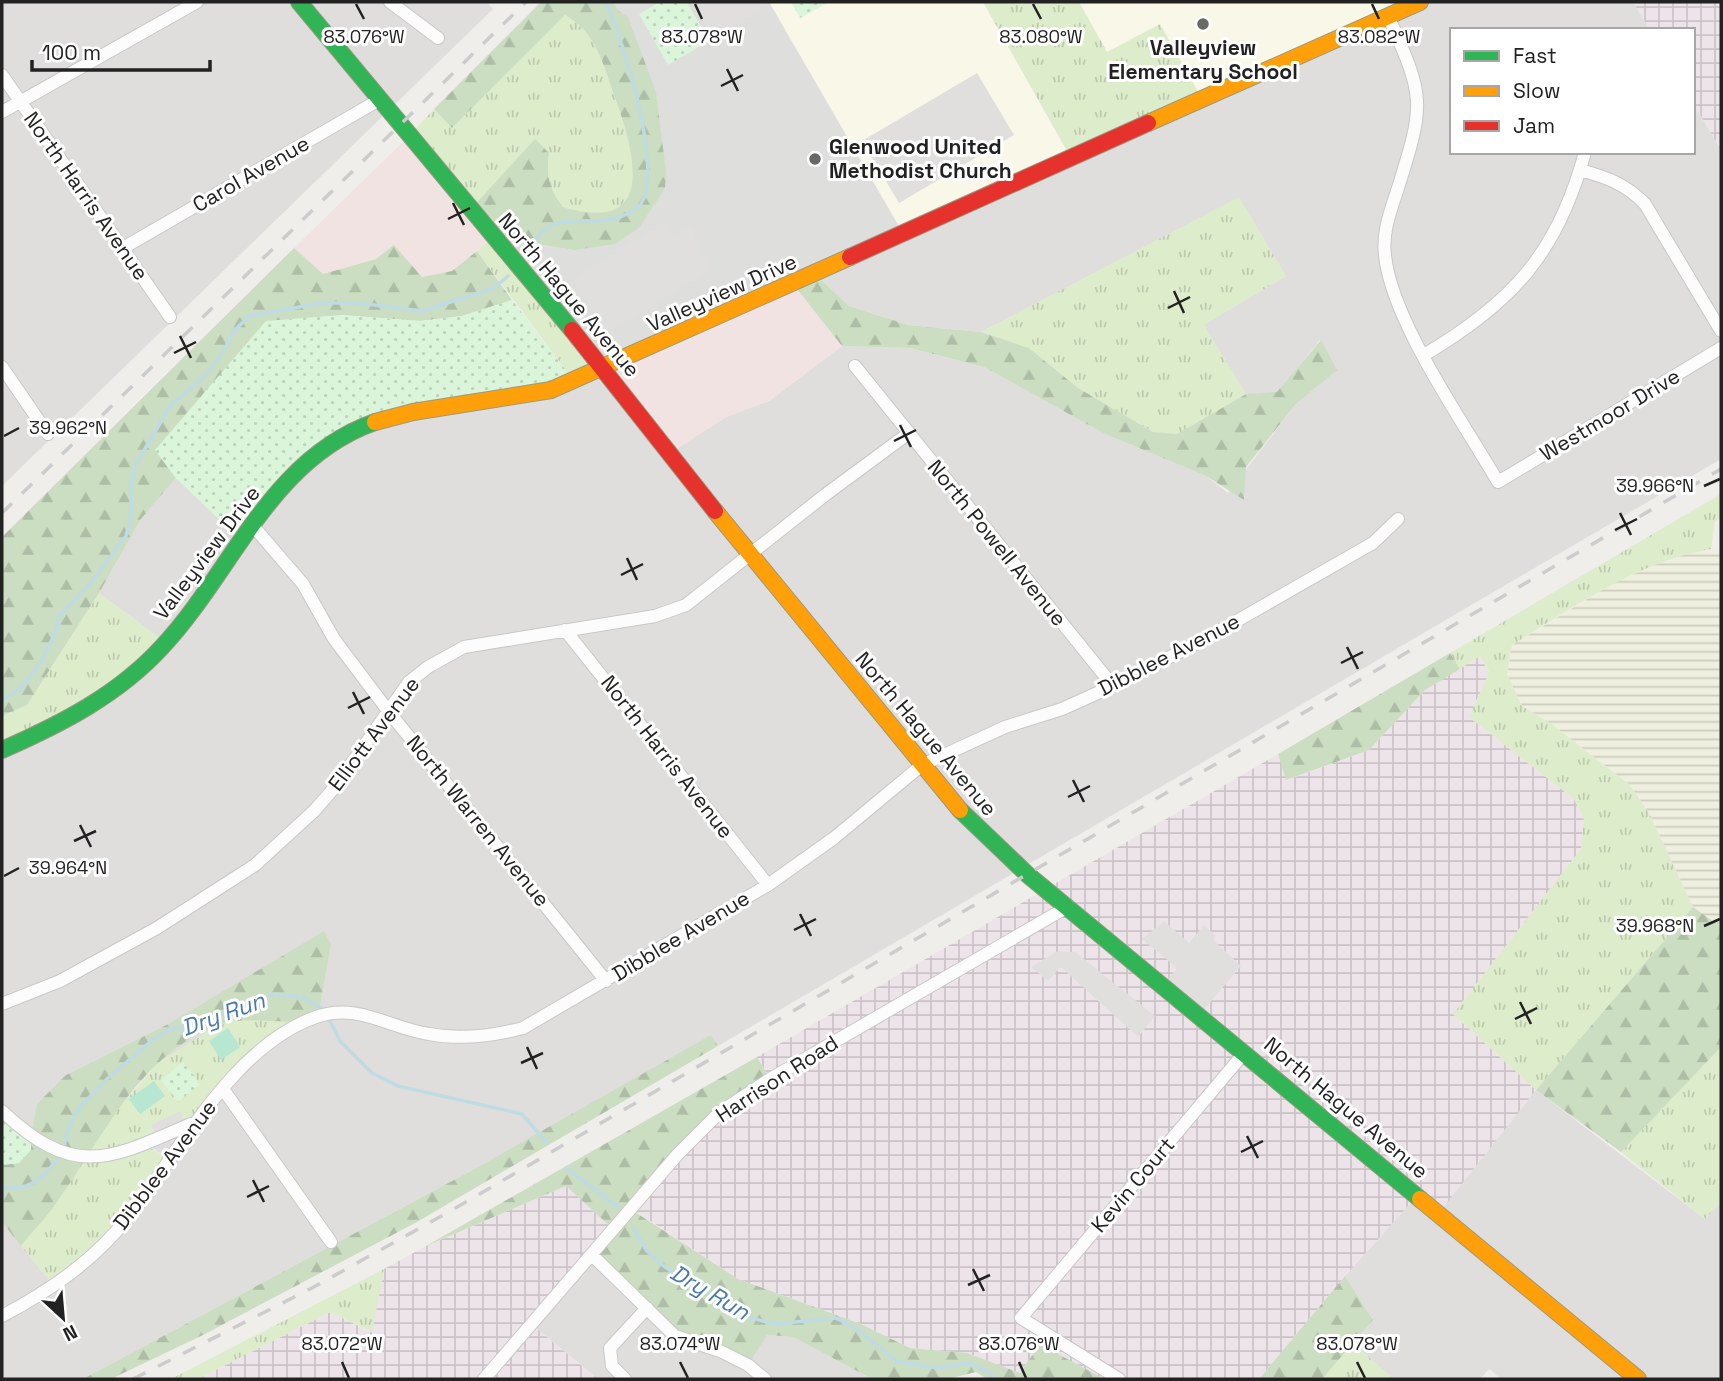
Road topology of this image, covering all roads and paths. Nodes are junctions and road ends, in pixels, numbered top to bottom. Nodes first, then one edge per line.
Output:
1 (197, 2) edge
2 (299, 2) edge
3 (390, 2) edge
4 (1420, 2) edge
5 (1388, 16) junction
6 (438, 38) dead end
7 (2, 75) edge
8 (379, 100) junction
9 (20, 102) junction
10 (2, 113) edge
11 (1584, 154) edge
12 (1580, 170) junction
13 (123, 248) junction
14 (170, 317) dead end
15 (1721, 331) edge
16 (1721, 348) edge
17 (1424, 355) junction
18 (2, 366) edge
19 (855, 366) dead end
20 (604, 369) junction
21 (909, 433) junction
22 (48, 434) dead end
23 (1398, 519) dead end
24 (253, 526) junction
25 (750, 555) junction
26 (565, 630) junction
27 (1113, 686) junction
28 (389, 712) junction
29 (2, 750) edge
30 (922, 765) junction
31 (768, 885) junction
32 (1069, 906) junction
33 (606, 981) junction
34 (2, 1004) edge
35 (1245, 1052) junction
36 (223, 1090) junction
37 (2, 1111) edge
38 (193, 1123) junction
39 (331, 1242) dead end
40 (592, 1255) junction
41 (647, 1308) junction
42 (2, 1316) edge
43 (485, 1379) edge
44 (625, 1379) edge
45 (765, 1379) edge
46 (1119, 1379) edge
47 (1638, 1379) edge

1 - 9 street
2 - 8 main road, North Hague Avenue
3 - 6 street
4 - 5 main road, Valleyview Drive
5 - 17 street
5 - 20 main road, Valleyview Drive
7 - 9 street, North Harris Avenue
8 - 13 street, Carol Avenue
8 - 20 main road, North Hague Avenue
9 - 10 street
9 - 13 street, North Harris Avenue
11 - 12 street
12 - 15 street
12 - 17 street
13 - 14 street, North Harris Avenue
16 - 17 street, Westmoor Drive
18 - 22 street
19 - 21 street, North Powell Avenue
20 - 24 main road, Valleyview Drive
20 - 25 main road, North Hague Avenue
21 - 25 street, Elliott Avenue
21 - 27 street, North Powell Avenue
23 - 27 street, Dibblee Avenue
24 - 28 street, North Warren Avenue
24 - 29 main road, Valleyview Drive
25 - 26 street, Elliott Avenue
25 - 30 main road, North Hague Avenue
26 - 28 street, Elliott Avenue
26 - 31 street, North Harris Avenue
27 - 30 street, Dibblee Avenue
28 - 33 street, North Warren Avenue
28 - 34 street, Elliott Avenue
30 - 31 street, Dibblee Avenue
30 - 32 main road, North Hague Avenue
31 - 33 street, Dibblee Avenue
32 - 35 main road, North Hague Avenue
32 - 40 street, Harrison Road
33 - 36 street, Dibblee Avenue
35 - 46 street, Kevin Court
35 - 47 main road, North Hague Avenue
36 - 38 street, Dibblee Avenue
36 - 39 street
37 - 38 street
38 - 42 street, Dibblee Avenue
40 - 41 street
40 - 43 street, Harrison Road
41 - 44 street
41 - 45 street

